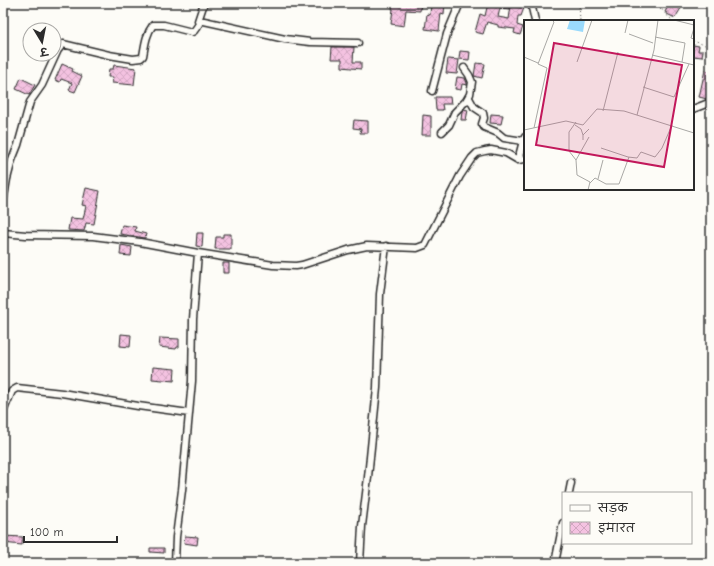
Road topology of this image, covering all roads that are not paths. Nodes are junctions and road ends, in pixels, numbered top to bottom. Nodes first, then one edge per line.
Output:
1 (204, 3) edge
2 (460, 3) edge
3 (531, 3) edge
4 (535, 20) edge
5 (198, 21) junction
6 (358, 43) dead end
7 (464, 68) dead end
8 (432, 91) dead end
9 (469, 98) junction
10 (711, 102) edge
11 (694, 109) edge
12 (442, 132) dead end
13 (524, 139) edge
14 (524, 159) edge
15 (518, 160) junction
16 (3, 203) edge
17 (3, 233) edge
18 (386, 246) junction
19 (198, 253) junction
20 (3, 412) edge
21 (189, 413) junction
22 (571, 483) dead end
23 (569, 492) edge
24 (562, 529) edge
25 (175, 563) edge
26 (360, 563) edge
27 (555, 563) edge

1 - 5 street
2 - 8 street
3 - 4 street
5 - 6 street
5 - 16 street
7 - 9 street
9 - 12 street
9 - 13 street
10 - 11 street
13 - 15 street
14 - 15 street
15 - 18 street
17 - 19 street
18 - 19 street
18 - 26 street
19 - 21 street
20 - 21 street
21 - 25 street
22 - 23 street
24 - 27 street

